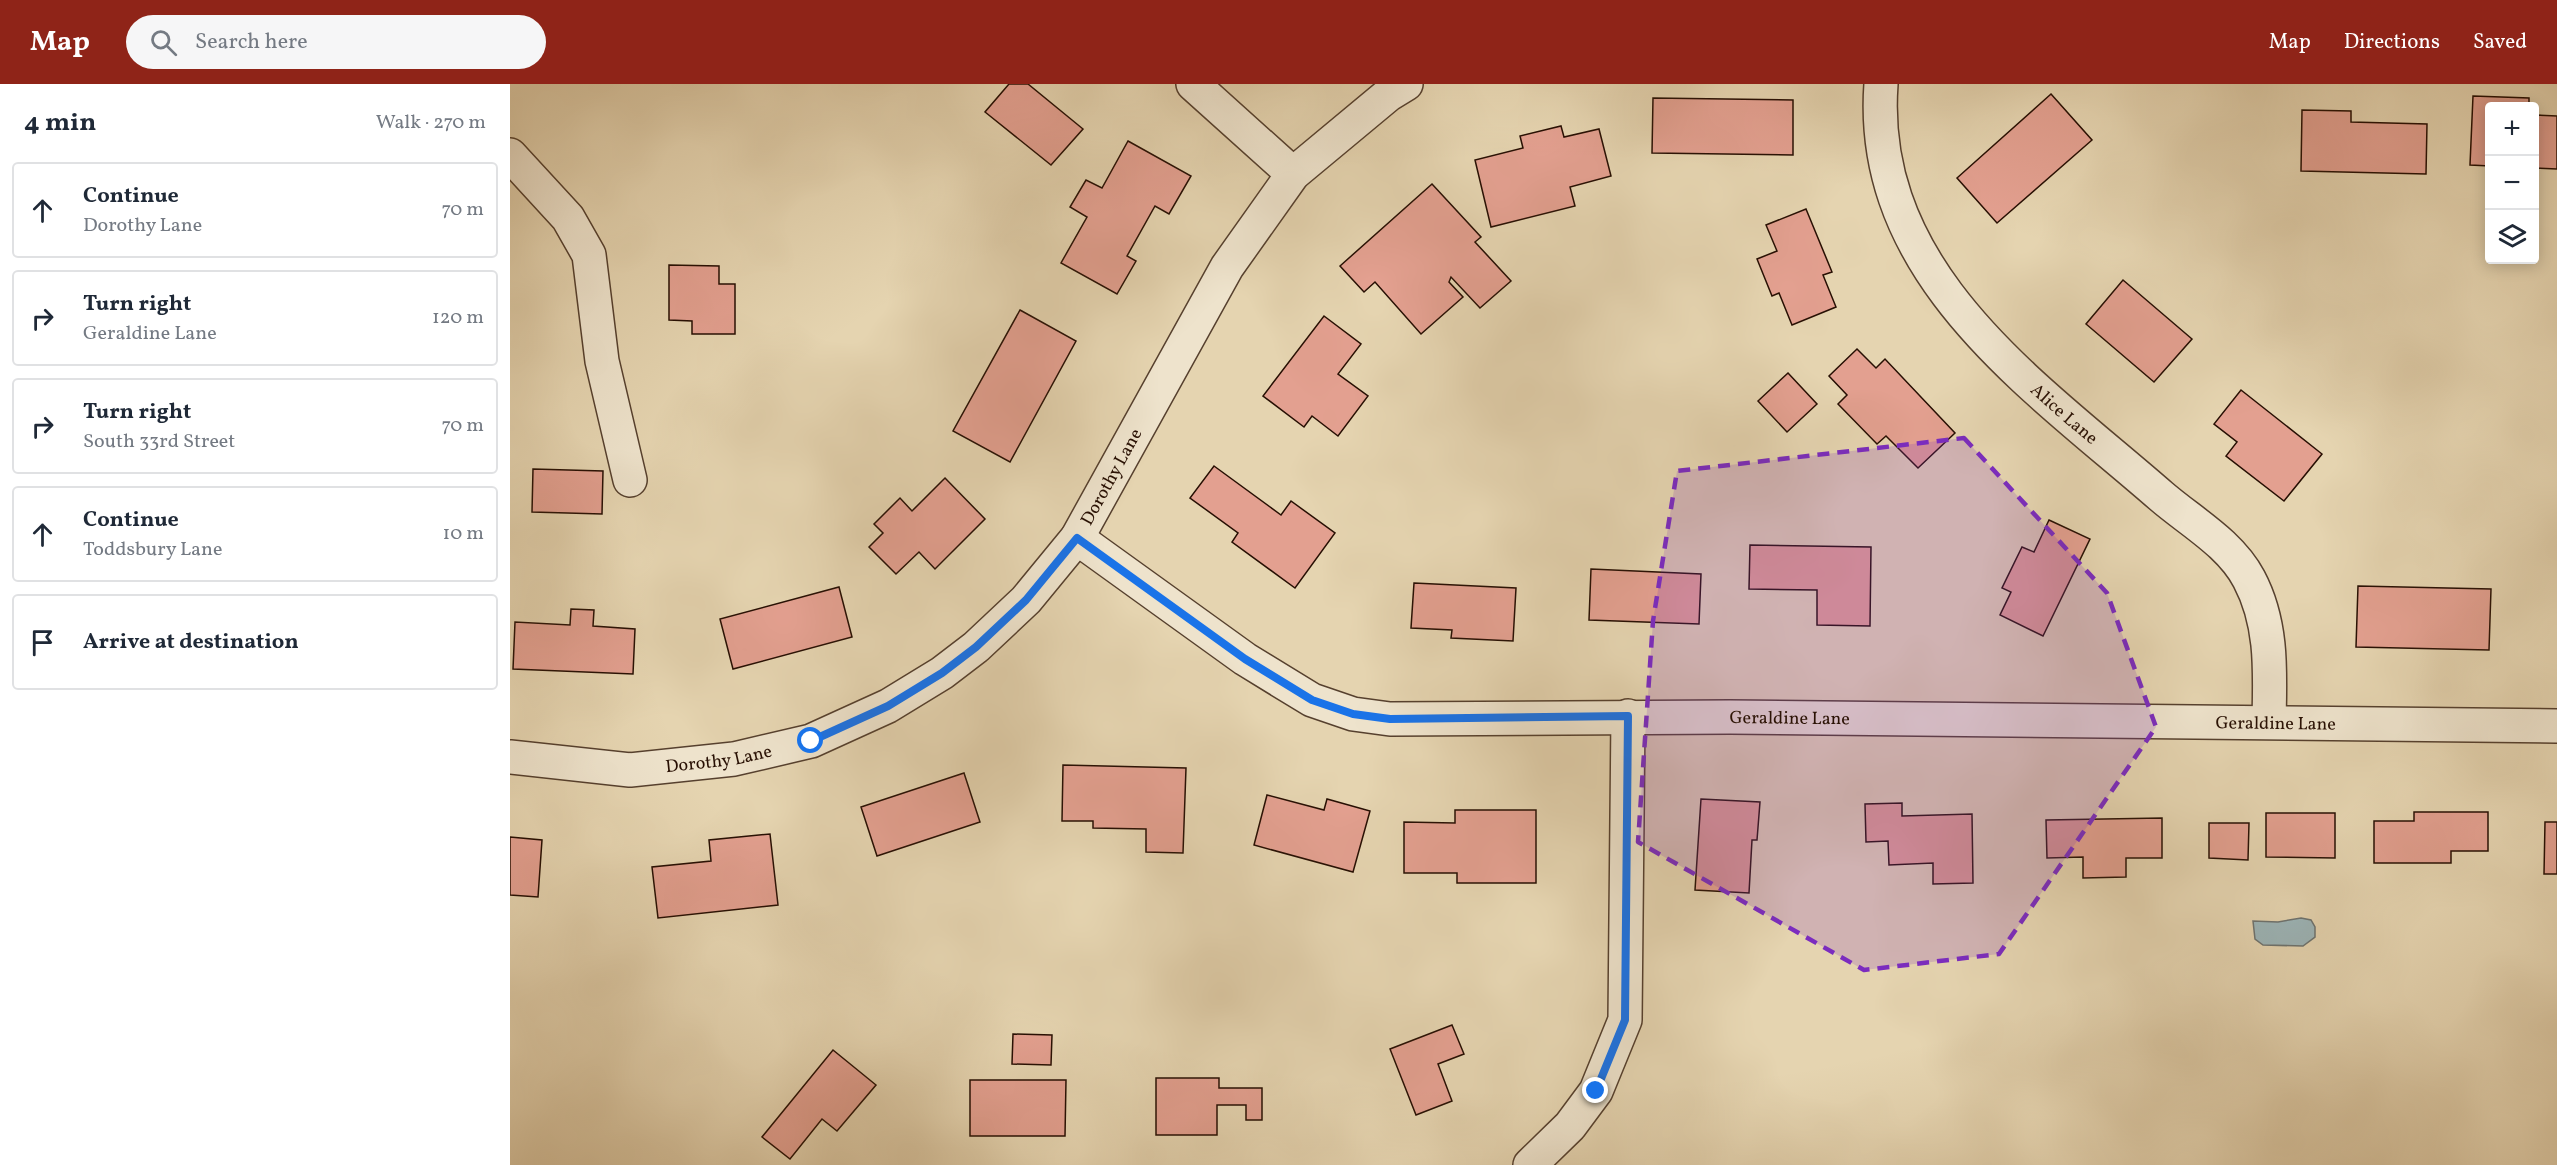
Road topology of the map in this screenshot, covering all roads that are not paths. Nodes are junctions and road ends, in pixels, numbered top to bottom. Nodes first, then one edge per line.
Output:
1 (1193, 84) edge
2 (1406, 84) edge
3 (1881, 84) edge
4 (510, 154) edge
5 (1293, 174) junction
6 (630, 480) dead end
7 (1077, 538) junction
8 (1628, 716) junction
9 (2269, 721) junction
10 (2557, 726) edge
11 (510, 757) edge
12 (1530, 1165) edge

1 - 5 street
2 - 5 street, Dorothy Lane
3 - 9 street, Alice Lane
4 - 6 street
5 - 7 street, Dorothy Lane
7 - 8 street, Geraldine Lane
7 - 11 street, Dorothy Lane
8 - 9 street, Geraldine Lane
8 - 12 street
9 - 10 street, Geraldine Lane

